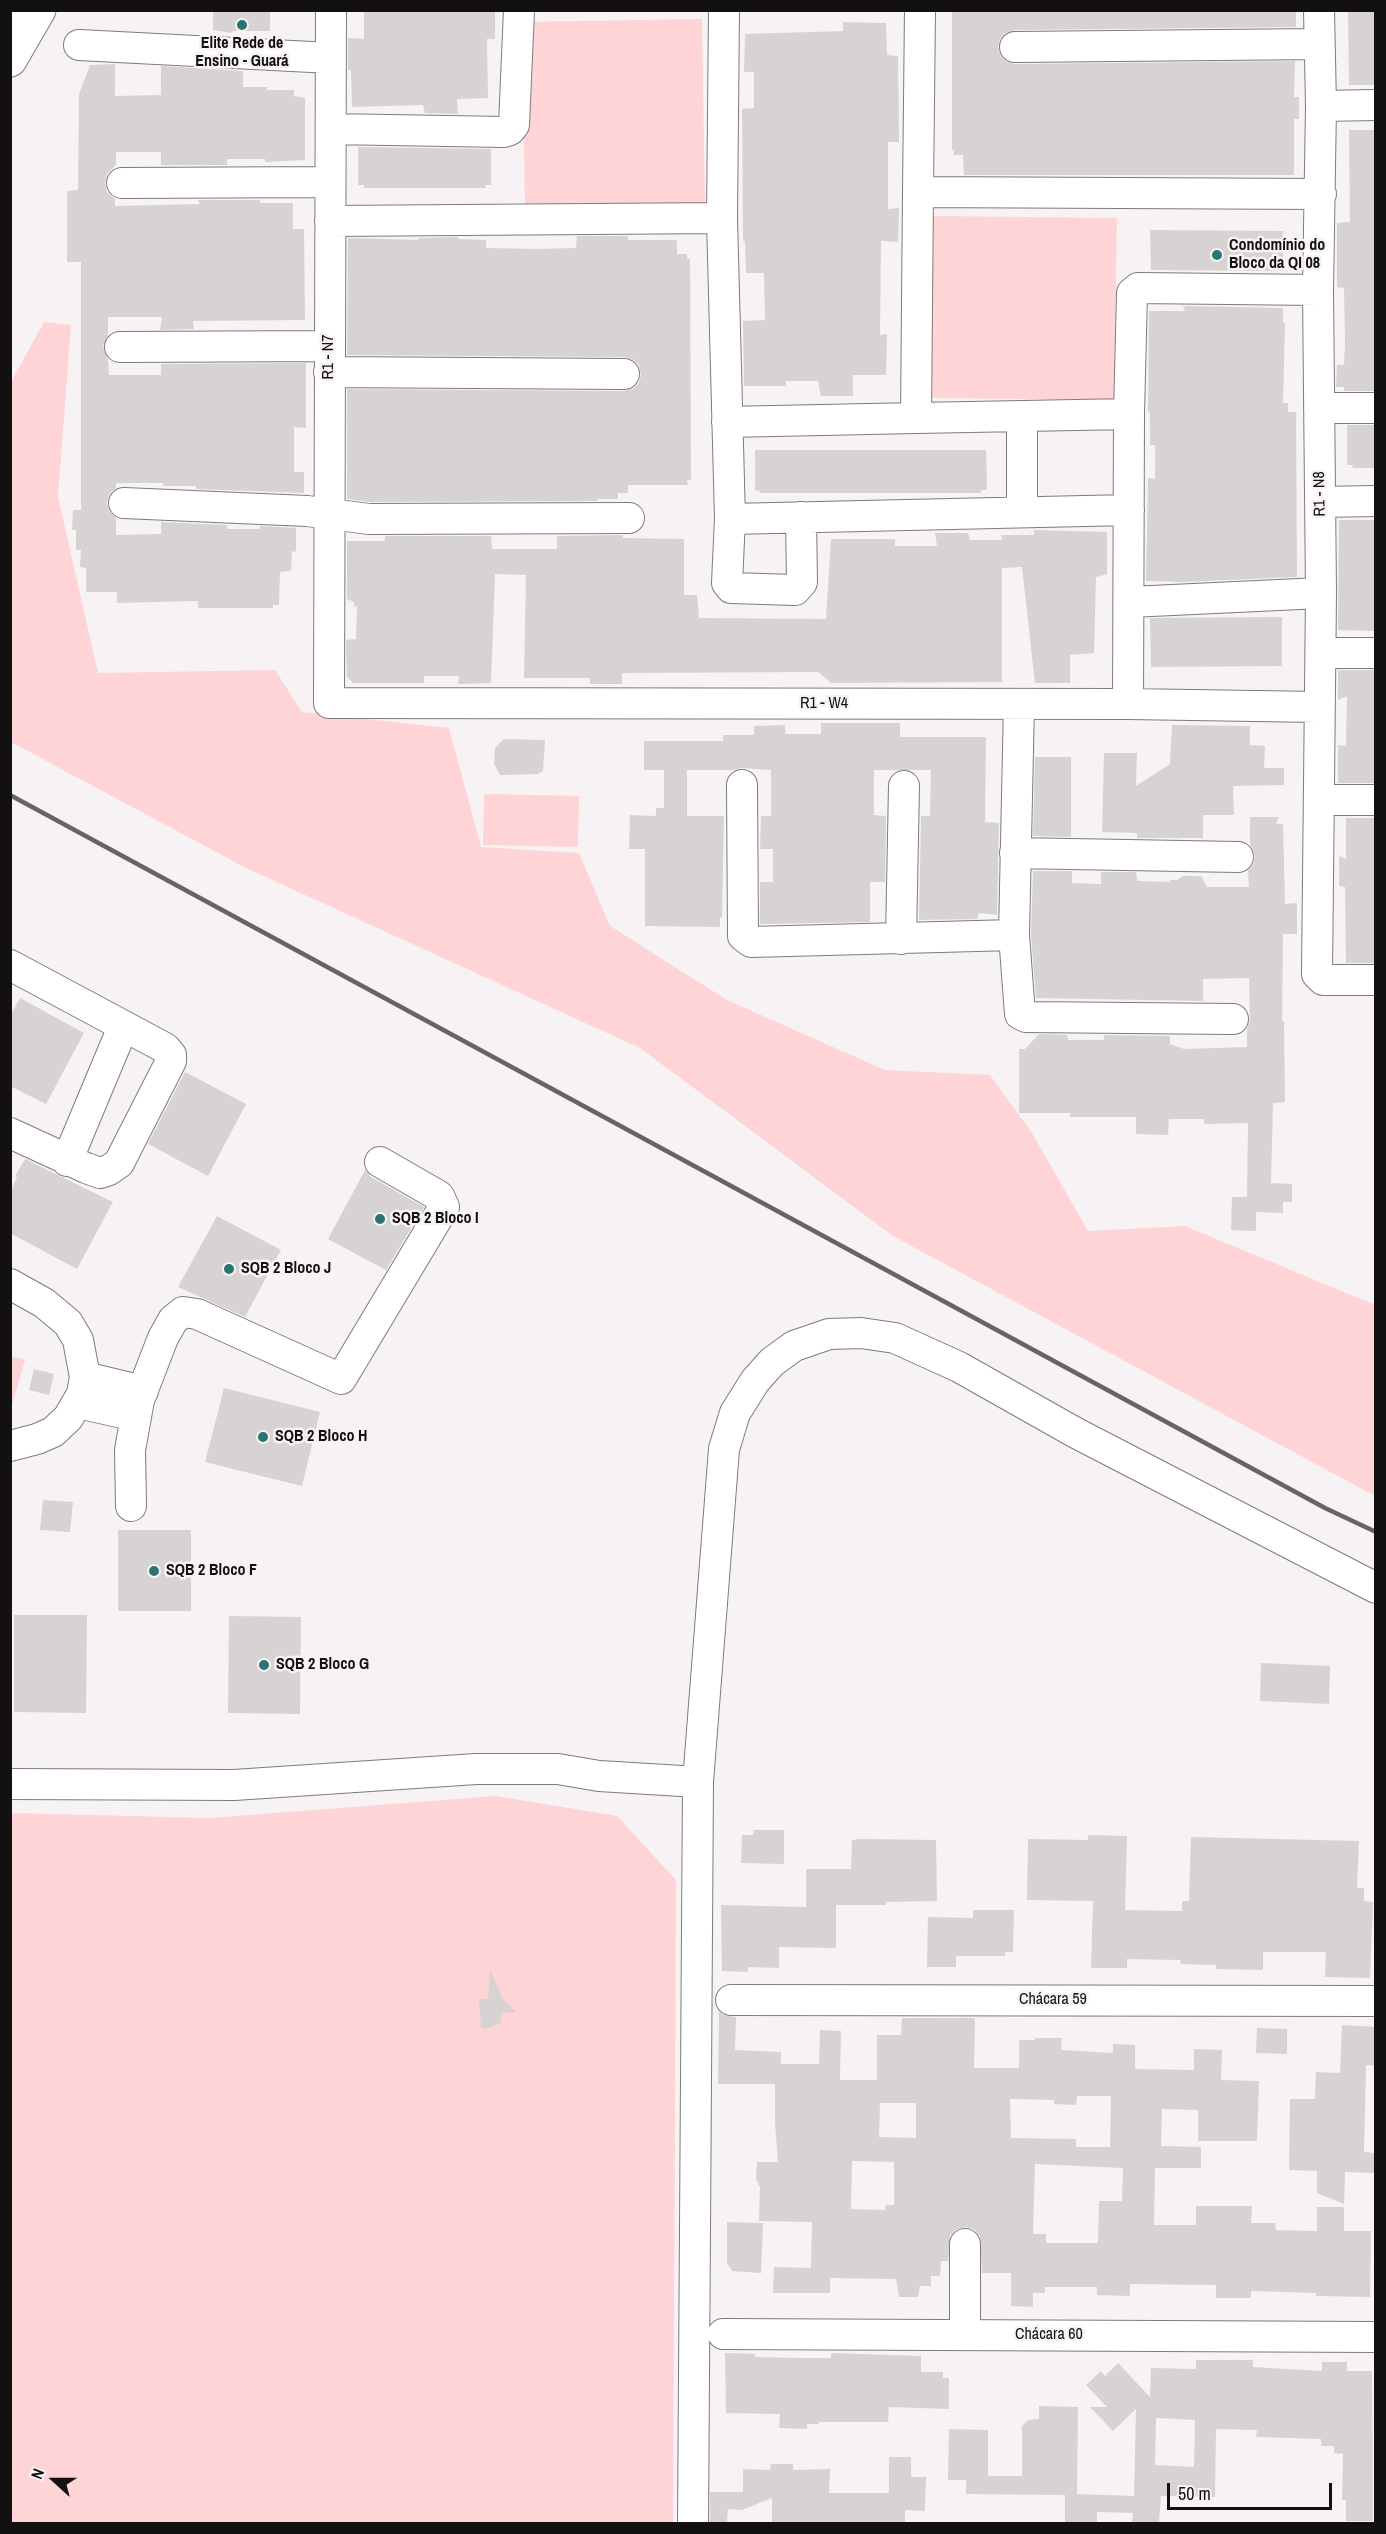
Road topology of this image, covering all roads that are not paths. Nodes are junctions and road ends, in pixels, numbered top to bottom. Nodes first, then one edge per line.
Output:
1 (39, 10) edge
2 (331, 10) edge
3 (519, 10) edge
4 (724, 10) edge
5 (920, 10) edge
6 (1319, 10) edge
7 (1318, 44) junction
8 (79, 45) dead end
9 (1015, 47) dead end
10 (331, 58) junction
11 (10, 60) edge
12 (1376, 105) edge
13 (1321, 106) junction
14 (331, 129) junction
15 (330, 182) junction
16 (122, 183) dead end
17 (918, 192) junction
18 (1321, 194) junction
19 (722, 218) junction
20 (330, 221) junction
21 (1318, 290) junction
22 (120, 347) dead end
23 (329, 359) junction
24 (624, 374) dead end
25 (1319, 408) junction
26 (1376, 408) edge
27 (1129, 414) junction
28 (1022, 416) junction
29 (916, 418) junction
30 (727, 422) junction
31 (1376, 501) edge
32 (1320, 502) junction
33 (124, 503) dead end
34 (1129, 510) junction
35 (1022, 512) junction
36 (330, 516) junction
37 (801, 517) junction
38 (629, 518) dead end
39 (730, 519) junction
40 (1321, 593) junction
41 (1130, 602) junction
42 (1321, 653) junction
43 (1376, 653) edge
44 (329, 703) joint
45 (1018, 704) junction
46 (1128, 704) junction
47 (1320, 707) junction
48 (742, 785) dead end
49 (904, 786) dead end
50 (1320, 800) junction
51 (1376, 800) edge
52 (1015, 853) junction
53 (1238, 857) dead end
54 (1014, 935) junction
55 (901, 939) junction
56 (10, 965) edge
57 (1376, 980) edge
58 (1233, 1019) dead end
59 (123, 1027) junction
60 (10, 1133) edge
61 (68, 1161) junction
62 (380, 1162) dead end
63 (10, 1284) edge
64 (82, 1390) junction
65 (139, 1403) junction
66 (10, 1446) edge
67 (130, 1506) dead end
68 (1376, 1588) edge
69 (699, 1782) junction
70 (10, 1784) edge
71 (731, 2000) dead end
72 (1376, 2001) edge
73 (965, 2244) dead end
74 (723, 2334) dead end
75 (965, 2335) junction
76 (1376, 2337) edge
77 (693, 2523) edge

1 - 11 main road
2 - 10 street, R1 - N7
3 - 14 street
4 - 19 street
5 - 17 street
6 - 7 street, R1 - N8
7 - 9 street
7 - 13 street, R1 - N8
8 - 10 street
10 - 14 street, R1 - N7
12 - 13 street
13 - 18 street, R1 - N8
14 - 15 street, R1 - N7
15 - 16 street
15 - 20 street, R1 - N7
17 - 18 street
17 - 29 street
18 - 21 street, R1 - N8
19 - 20 street
19 - 30 street
20 - 23 street, R1 - N7
21 - 25 street, R1 - N8
21 - 27 street
22 - 23 street
23 - 24 street
23 - 36 street, R1 - N7
25 - 26 street
25 - 32 street, R1 - N8
27 - 28 street
27 - 34 street
28 - 29 street
28 - 35 street
29 - 30 street
30 - 39 street
31 - 32 street
32 - 40 street, R1 - N8
33 - 36 street
34 - 35 street
34 - 41 street
35 - 37 street
36 - 38 street
36 - 44 street, R1 - N7
37 - 39 street
37 - 39 street
40 - 41 street
40 - 42 street, R1 - N8
41 - 46 street
42 - 43 street
42 - 47 street, R1 - N8
44 - 45 street, R1 - W4
45 - 46 street, R1 - W4
45 - 52 street
46 - 47 street, R1 - W4
47 - 50 street, R1 - N8
48 - 55 street
49 - 55 street
50 - 51 street
50 - 57 street, R1 - N8
52 - 53 street
52 - 54 street
54 - 55 street
54 - 58 street
56 - 59 street
59 - 61 street
59 - 61 street
60 - 61 street
62 - 65 street
63 - 64 street
64 - 65 street
64 - 66 street
65 - 67 street
68 - 69 street
69 - 70 street
69 - 77 street
71 - 72 street, Chácara 59
73 - 75 street
74 - 75 street, Chácara 60
75 - 76 street, Chácara 60

